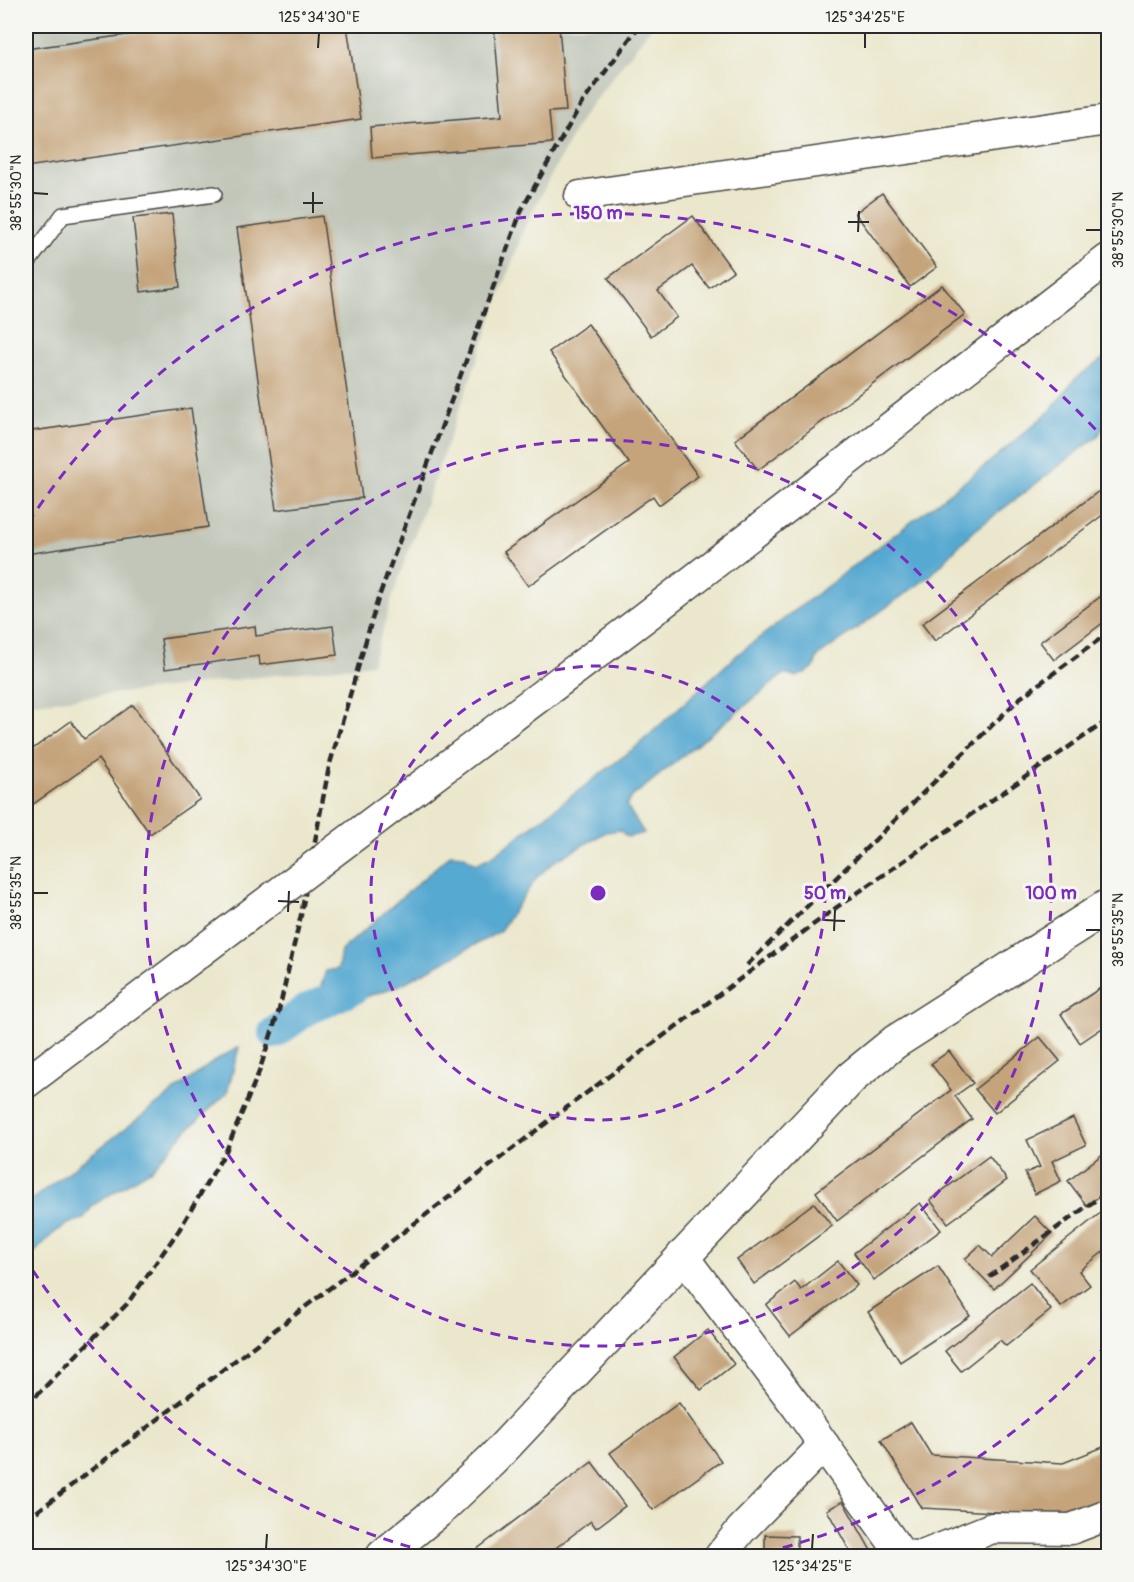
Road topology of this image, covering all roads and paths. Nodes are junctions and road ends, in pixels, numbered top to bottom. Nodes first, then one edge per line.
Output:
1 (1108, 120) edge
2 (214, 194) dead end
3 (580, 196) dead end
4 (1108, 258) edge
5 (26, 265) edge
6 (1108, 906) edge
7 (26, 1083) edge
8 (682, 1255) junction
9 (824, 1445) junction
10 (1108, 1515) edge
11 (383, 1557) edge
12 (720, 1557) edge
13 (917, 1557) edge
14 (922, 1557) edge

1 - 3 street
2 - 5 lane
4 - 7 street, bridge
6 - 8 main road
8 - 9 street
8 - 11 main road
9 - 12 street
9 - 13 street
10 - 14 street

